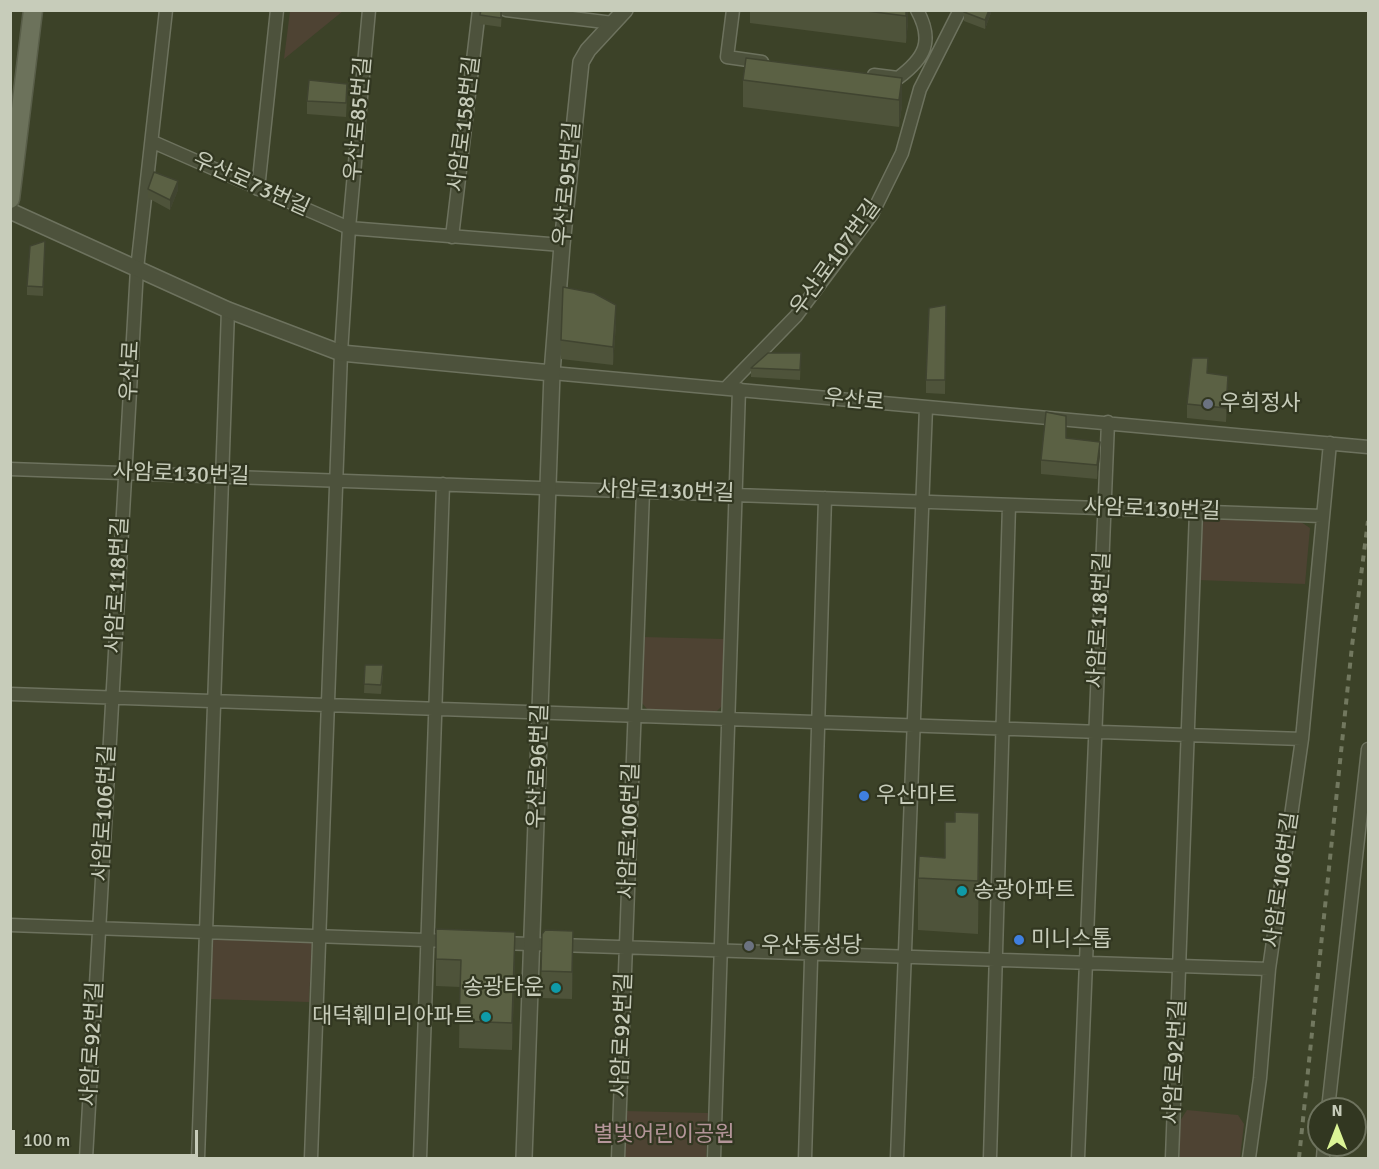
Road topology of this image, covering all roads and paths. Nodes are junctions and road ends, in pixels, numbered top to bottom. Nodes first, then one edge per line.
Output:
1 (33, 10) edge
2 (166, 10) edge
3 (277, 10) edge
4 (369, 10) edge
5 (479, 10) edge
6 (506, 10) edge
7 (625, 10) edge
8 (733, 10) edge
9 (917, 10) edge
10 (960, 10) edge
11 (521, 11) edge
12 (613, 23) junction
13 (772, 63) edge
14 (864, 74) edge
15 (153, 142) junction
16 (258, 189) junction
17 (10, 199) edge
18 (10, 211) edge
19 (349, 228) junction
20 (452, 237) junction
21 (562, 245) junction
22 (137, 269) junction
23 (228, 310) junction
24 (341, 353) junction
25 (552, 373) junction
26 (732, 389) junction
27 (926, 407) junction
28 (1108, 422) junction
29 (1330, 443) junction
30 (1368, 447) edge
31 (10, 469) edge
32 (124, 473) junction
33 (221, 476) junction
34 (336, 480) junction
35 (443, 484) junction
36 (550, 488) junction
37 (643, 491) junction
38 (735, 495) junction
39 (825, 498) junction
40 (922, 501) junction
41 (1009, 505) junction
42 (1106, 508) junction
43 (1196, 511) junction
44 (1322, 516) junction
45 (10, 694) edge
46 (112, 698) junction
47 (213, 701) junction
48 (327, 705) junction
49 (435, 708) junction
50 (541, 712) junction
51 (634, 715) junction
52 (728, 718) junction
53 (818, 721) junction
54 (913, 724) junction
55 (1002, 727) junction
56 (1095, 732) junction
57 (1188, 735) junction
58 (1302, 739) junction
59 (1368, 749) edge
60 (10, 926) edge
61 (99, 928) junction
62 (206, 932) junction
63 (318, 936) junction
64 (428, 940) junction
65 (462, 941) edge
66 (486, 942) edge
67 (532, 944) junction
68 (626, 947) junction
69 (721, 950) junction
70 (811, 953) junction
71 (904, 957) junction
72 (995, 960) junction
73 (1086, 963) junction
74 (1181, 966) junction
75 (1269, 969) junction
76 (1329, 1097) edge
77 (86, 1158) edge
78 (198, 1158) edge
79 (311, 1158) edge
80 (420, 1158) edge
81 (524, 1158) edge
82 (618, 1158) edge
83 (714, 1158) edge
84 (805, 1158) edge
85 (897, 1158) edge
86 (990, 1158) edge
87 (1078, 1158) edge
88 (1172, 1158) edge
89 (1249, 1158) edge

1 - 17 main road
2 - 15 street
3 - 16 street
4 - 19 street, 우산로85번길
5 - 20 street, 사암로158번길
6 - 11 street
7 - 12 street, 우산로95번길
8 - 13 street
9 - 14 street
10 - 26 street, 우산로107번길
11 - 12 street
12 - 21 street, 우산로95번길
15 - 16 street, 우산로73번길
15 - 22 street
16 - 19 street, 우산로73번길
18 - 22 street, 우산로
19 - 20 street
19 - 24 street, 우산로85번길
20 - 21 street
21 - 25 street, 우산로95번길
22 - 23 street, 우산로
22 - 32 street, 우산로
23 - 24 street, 우산로
23 - 33 street
24 - 25 street, 우산로
24 - 34 street
25 - 26 street, 우산로
25 - 36 street, 우산로96번길
26 - 27 street, 우산로
26 - 38 street
27 - 28 street, 우산로
27 - 40 street
28 - 29 street, 우산로
28 - 42 street, 사암로118번길
29 - 30 street, 우산로
29 - 44 street, 사암로106번길
31 - 32 street, 사암로130번길
32 - 33 street, 사암로130번길
32 - 46 street, 사암로118번길
33 - 34 street, 사암로130번길
33 - 47 street
34 - 35 street, 사암로130번길
34 - 48 street
35 - 36 street, 사암로130번길
35 - 49 street
36 - 37 street, 사암로130번길
36 - 50 street, 우산로96번길
37 - 38 street, 사암로130번길
37 - 51 street
38 - 39 street, 사암로130번길
38 - 52 street
39 - 40 street, 사암로130번길
39 - 53 street
40 - 41 street, 사암로130번길
40 - 54 street
41 - 42 street, 사암로130번길
41 - 55 street
42 - 43 street, 사암로130번길
42 - 56 street, 사암로118번길
43 - 44 street, 사암로130번길
43 - 57 street
44 - 58 street, 사암로106번길
45 - 46 street
46 - 47 street
46 - 61 street, 사암로106번길
47 - 48 street
47 - 62 street
48 - 49 street
48 - 63 street
49 - 50 street
49 - 64 street
50 - 51 street
50 - 67 street, 우산로96번길
51 - 52 street
51 - 68 street, 사암로106번길
52 - 53 street
52 - 69 street
53 - 54 street
53 - 70 street
54 - 55 street
54 - 71 street
55 - 56 street
55 - 72 street
56 - 57 street
56 - 73 street
57 - 58 street
57 - 74 street
58 - 75 street, 사암로106번길
59 - 76 street
60 - 61 street
61 - 62 street
61 - 77 street, 사암로92번길
62 - 63 street
62 - 78 street
63 - 64 street
63 - 79 street
64 - 65 street
64 - 80 street
66 - 67 street, 사암로106번길
67 - 68 street, 사암로106번길
67 - 81 street, 우산로96번길
68 - 69 street, 사암로106번길
68 - 82 street, 사암로92번길
69 - 70 street, 사암로106번길
69 - 83 street
70 - 71 street, 사암로106번길
70 - 84 street
71 - 72 street, 사암로106번길
71 - 85 street
72 - 73 street, 사암로106번길
72 - 86 street
73 - 74 street, 사암로106번길
73 - 87 street
74 - 75 street, 사암로106번길
74 - 88 street, 사암로92번길
75 - 89 street

